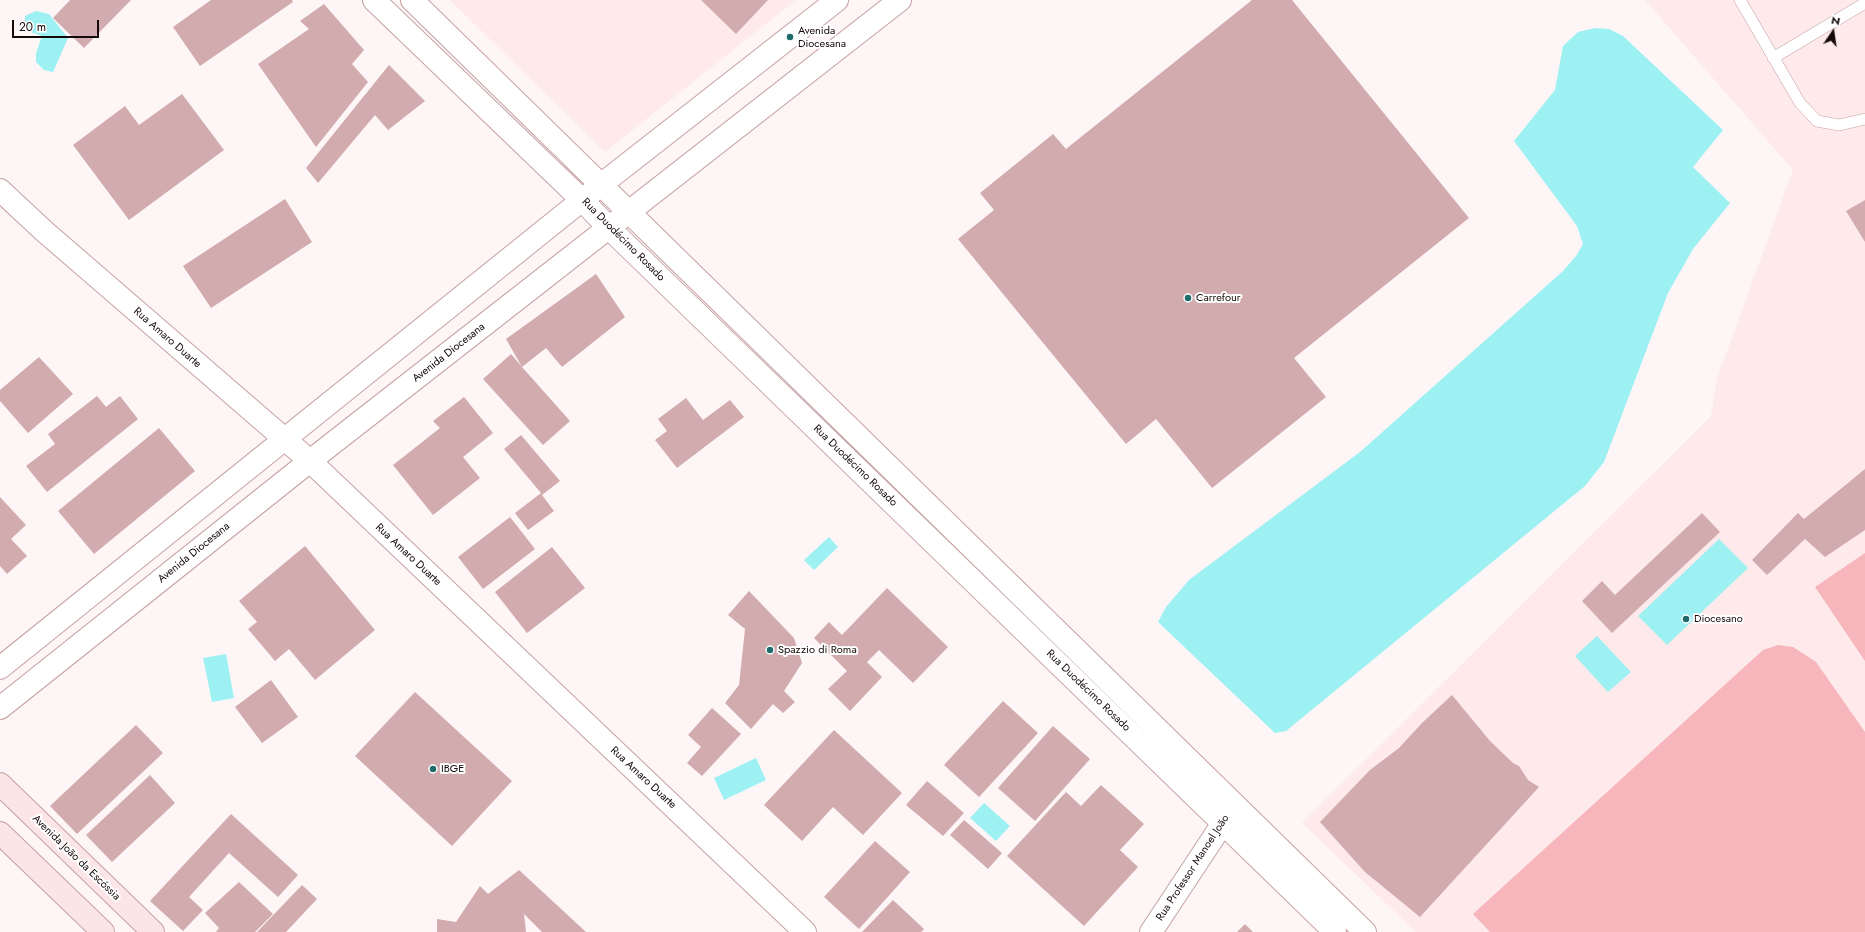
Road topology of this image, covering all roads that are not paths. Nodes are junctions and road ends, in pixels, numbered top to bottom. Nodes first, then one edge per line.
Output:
1 (374, 0) edge
2 (412, 0) edge
3 (837, 0) edge
4 (900, 0) edge
5 (1740, 0) edge
6 (1865, 2) edge
7 (1773, 58) junction
8 (1865, 119) edge
9 (602, 184) junction
10 (0, 190) edge
11 (583, 201) junction
12 (629, 212) junction
13 (609, 228) junction
14 (284, 440) junction
15 (310, 461) junction
16 (0, 668) edge
17 (0, 708) edge
18 (0, 784) edge
19 (1235, 805) junction
20 (1224, 823) junction
21 (0, 833) edge
22 (103, 932) edge
23 (153, 932) edge
24 (805, 932) edge
25 (1151, 932) edge
26 (1335, 932) edge
27 (1365, 932) edge

1 - 11 street, Rua Duodécimo Rosado
2 - 9 street, Rua Duodécimo Rosado
3 - 9 street
4 - 12 street, Avenida Diocesana
5 - 7 lane
6 - 7 lane
7 - 8 lane
9 - 11 street
9 - 12 street, Rua Duodécimo Rosado
10 - 14 street, Rua Amaro Duarte
11 - 13 street, Rua Duodécimo Rosado
11 - 14 street
12 - 13 street, Avenida Diocesana
12 - 19 street, Rua Duodécimo Rosado
13 - 15 street, Avenida Diocesana
13 - 20 street, Rua Duodécimo Rosado
14 - 15 street, Rua Amaro Duarte
14 - 16 street
15 - 17 street, Avenida Diocesana
15 - 24 street, Rua Amaro Duarte
18 - 23 main road, Avenida João da Escóssia
19 - 20 street, Rua Professor Manoel João
19 - 27 street, Rua Duodécimo Rosado
20 - 25 street, Rua Professor Manoel João
20 - 26 street, Rua Duodécimo Rosado
21 - 22 main road

